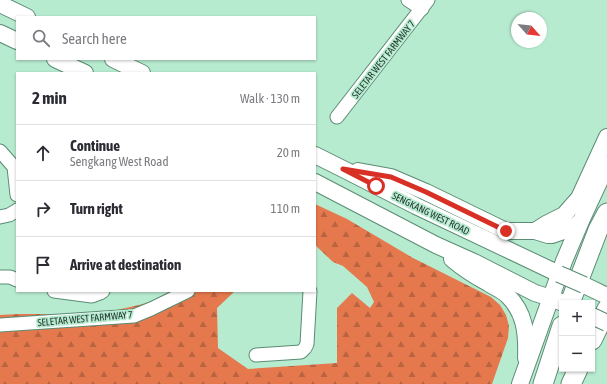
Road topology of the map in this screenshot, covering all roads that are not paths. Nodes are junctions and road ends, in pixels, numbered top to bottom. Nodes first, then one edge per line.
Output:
1 (408, 0) edge
2 (0, 4) edge
3 (425, 4) edge
4 (24, 16) edge
5 (0, 33) edge
6 (16, 41) edge
7 (57, 60) edge
8 (115, 60) edge
9 (83, 72) edge
10 (140, 72) edge
11 (337, 117) dead end
12 (607, 137) edge
13 (0, 151) edge
14 (316, 156) edge
15 (607, 165) edge
16 (343, 169) junction
17 (316, 183) edge
18 (16, 186) edge
19 (16, 211) edge
20 (607, 213) edge
21 (0, 217) edge
22 (581, 221) junction
23 (536, 231) junction
24 (436, 245) junction
25 (553, 271) junction
26 (0, 277) edge
27 (16, 280) edge
28 (62, 292) edge
29 (102, 292) edge
30 (186, 292) edge
31 (310, 292) edge
32 (607, 296) edge
33 (557, 300) edge
34 (571, 300) edge
35 (607, 309) edge
36 (595, 317) edge
37 (607, 323) edge
38 (0, 325) edge
39 (559, 335) edge
40 (594, 336) edge
41 (256, 355) dead end
42 (577, 372) edge
43 (522, 378) edge
44 (543, 384) edge
45 (571, 384) edge

1 - 3 street
2 - 4 main road
3 - 11 street, SELETAR WEST FARMWAY 7
5 - 6 main road
7 - 9 main road
8 - 10 main road
12 - 23 main road
13 - 18 street
14 - 16 main road, SENGKANG WEST ROAD
15 - 22 main road
16 - 23 main road
16 - 25 main road, SENGKANG WEST ROAD
17 - 24 main road
19 - 21 street
20 - 34 highway
22 - 23 main road
22 - 25 main road
24 - 33 main road
24 - 43 main road
25 - 32 main road, SENGKANG WEST ROAD, bridge
25 - 33 main road
26 - 27 street
28 - 29 street
30 - 38 street, SELETAR WEST FARMWAY 7
31 - 41 street
33 - 43 main road
35 - 40 highway
36 - 37 main road, bridge
39 - 44 highway
42 - 45 highway

